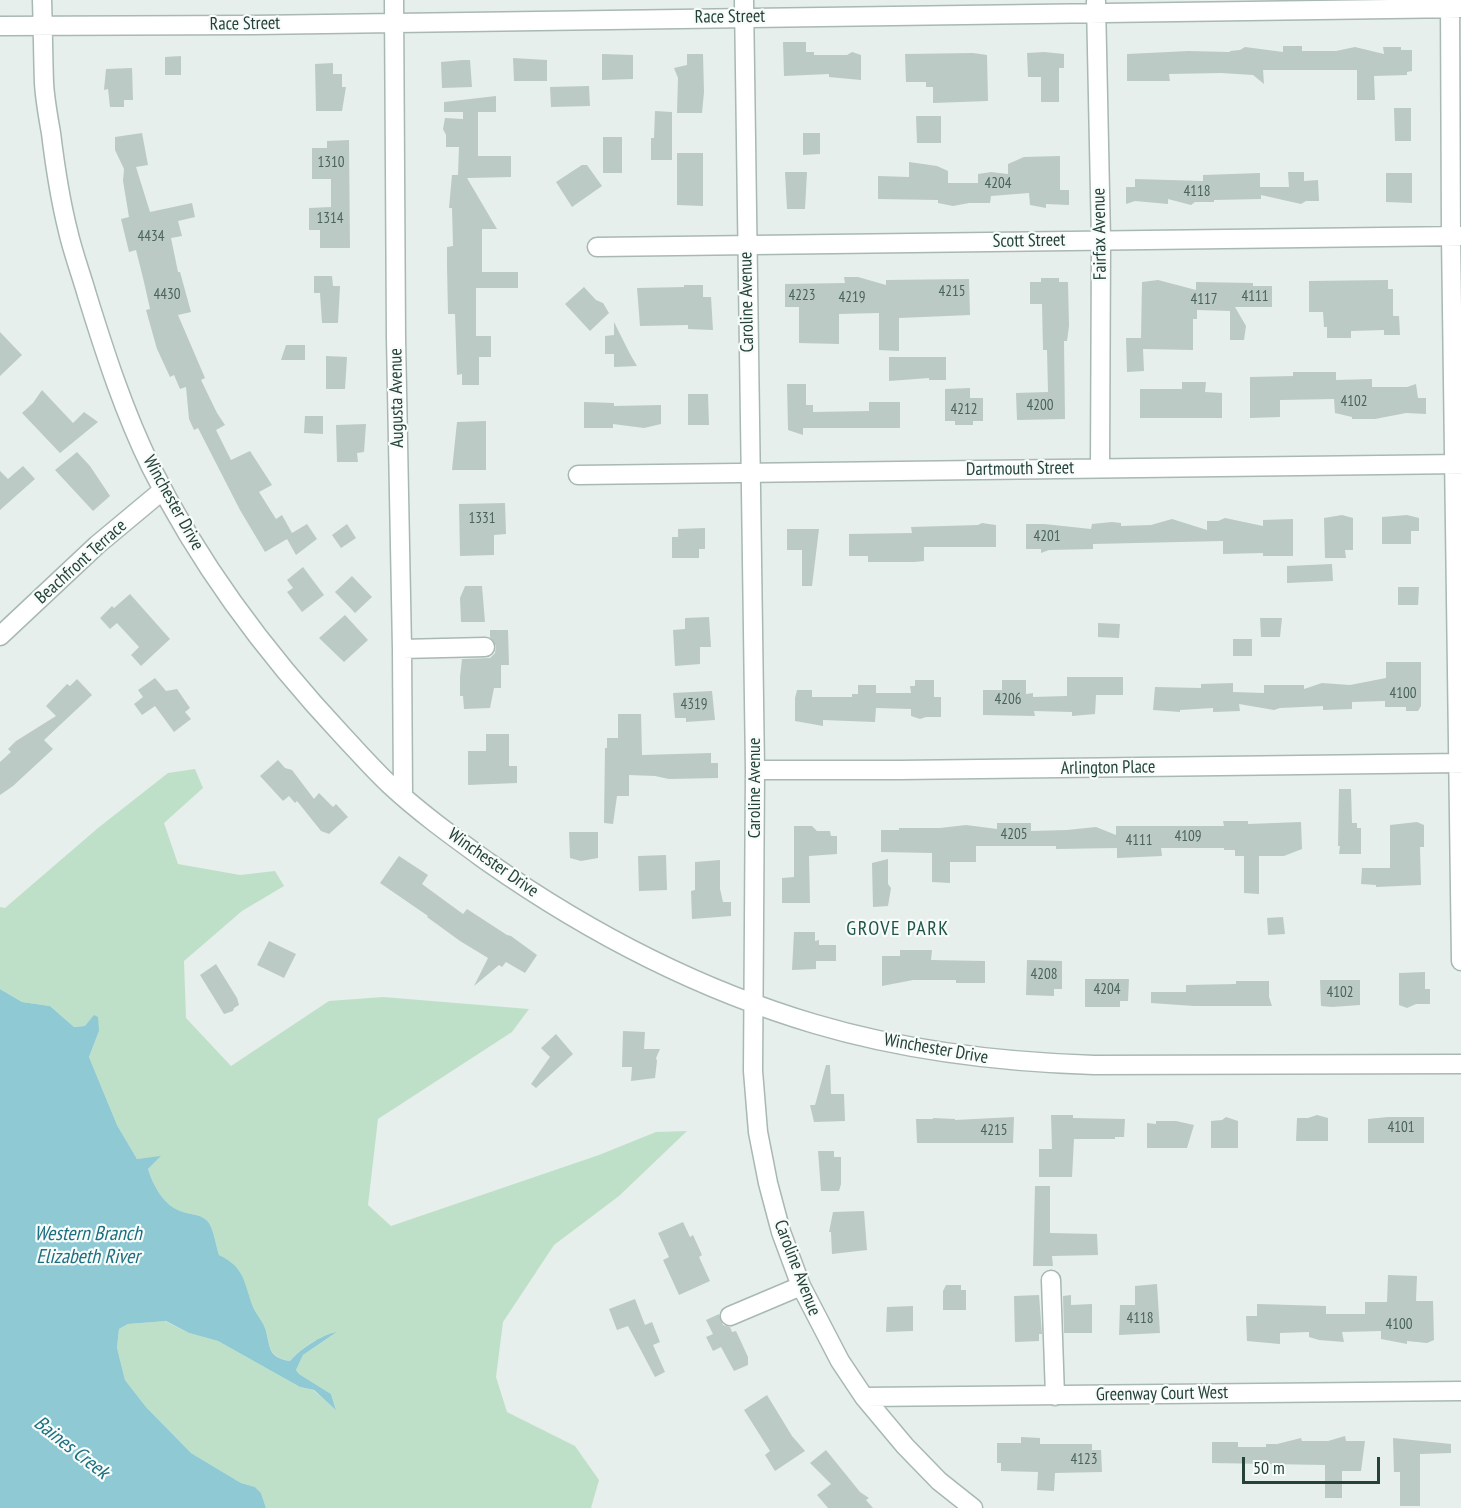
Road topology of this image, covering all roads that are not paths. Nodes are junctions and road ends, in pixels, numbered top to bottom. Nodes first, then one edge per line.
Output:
1 (42, 0) edge
2 (394, 0) edge
3 (1454, 5) edge
4 (1096, 6) edge
5 (744, 8) edge
6 (394, 22) junction
7 (0, 26) edge
8 (43, 26) junction
9 (1456, 236) edge
10 (1101, 240) junction
11 (746, 245) junction
12 (597, 247) dead end
13 (1457, 464) edge
14 (1100, 468) junction
15 (751, 472) junction
16 (578, 475) dead end
17 (163, 490) junction
18 (0, 636) edge
19 (485, 647) dead end
20 (402, 649) junction
21 (1460, 764) edge
22 (755, 770) junction
23 (403, 796) junction
24 (1461, 961) edge
25 (754, 1004) junction
26 (1461, 1064) edge
27 (1051, 1280) dead end
28 (801, 1286) junction
29 (730, 1316) dead end
30 (1461, 1391) edge
31 (1055, 1396) junction
32 (864, 1397) junction
33 (973, 1508) edge

1 - 8 street, Winchester Drive
2 - 6 street, Augusta Avenue
3 - 4 street, Race Street
3 - 9 street
4 - 5 street, Race Street
4 - 10 street, Fairfax Avenue
5 - 6 street, Race Street
5 - 11 street, Caroline Avenue
6 - 8 street, Race Street
6 - 20 street, Augusta Avenue
7 - 8 street, Race Street
8 - 17 street, Winchester Drive
9 - 10 street, Scott Street
9 - 13 street
10 - 11 street, Scott Street
10 - 14 street, Fairfax Avenue
11 - 12 street, Scott Street
11 - 15 street, Caroline Avenue
13 - 14 street, Dartmouth Street
13 - 21 street
14 - 15 street, Dartmouth Street
15 - 16 street, Dartmouth Street
15 - 22 street, Caroline Avenue
17 - 18 street, Beachfront Terrace
17 - 23 street, Winchester Drive
19 - 20 street
20 - 23 street, Augusta Avenue
21 - 22 street, Arlington Place
21 - 24 street
22 - 25 street, Caroline Avenue
23 - 25 street, Winchester Drive
25 - 26 street, Winchester Drive
25 - 28 street, Caroline Avenue
27 - 31 street
28 - 29 street
28 - 32 street, Caroline Avenue
30 - 31 street, Greenway Court West
31 - 32 street, Greenway Court West
32 - 33 street, Caroline Avenue

